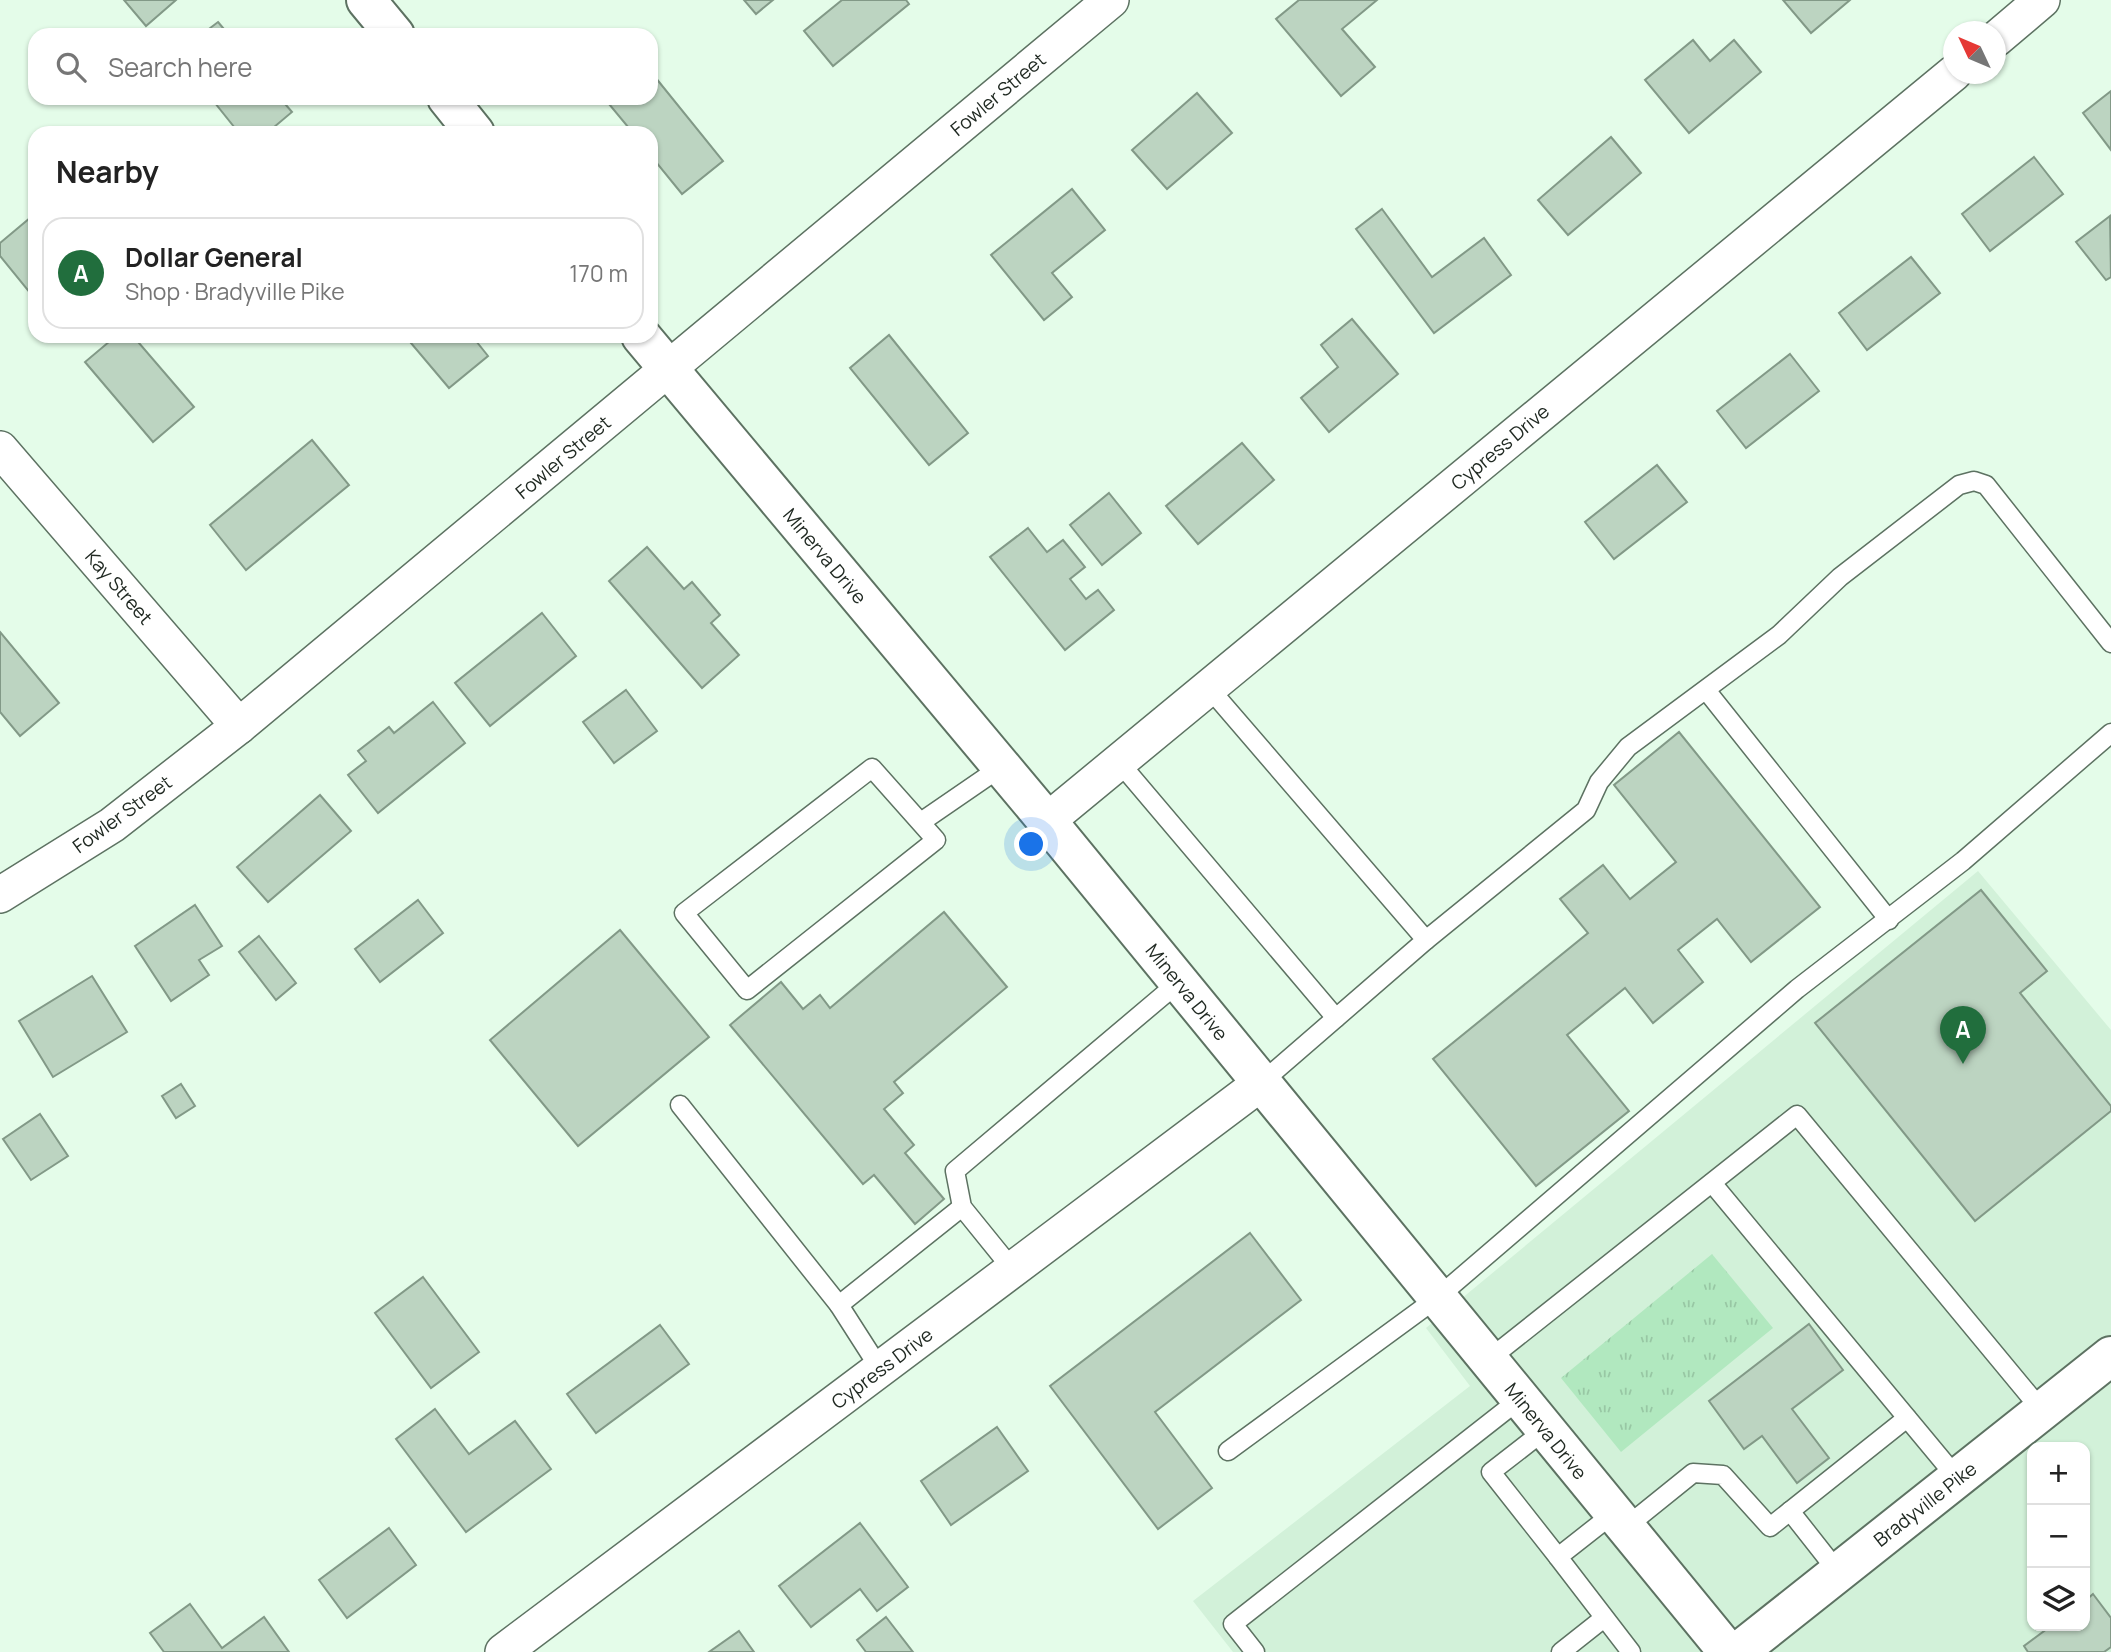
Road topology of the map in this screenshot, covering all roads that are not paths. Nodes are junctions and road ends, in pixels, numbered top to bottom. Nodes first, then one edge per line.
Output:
1 (366, 0) edge
2 (1111, 0) edge
3 (2042, 0) edge
4 (389, 28) edge
5 (2006, 30) edge
6 (1943, 82) edge
7 (453, 105) edge
8 (469, 126) edge
9 (647, 343) edge
10 (668, 370) junction
11 (0, 449) edge
12 (2111, 643) edge
13 (1209, 688) junction
14 (1706, 690) junction
15 (239, 726) junction
16 (2111, 733) edge
17 (1119, 762) junction
18 (1001, 767) junction
19 (1047, 821) junction
20 (921, 822) junction
21 (0, 895) edge
22 (1889, 920) junction
23 (1426, 940) junction
24 (1179, 982) junction
25 (1336, 1018) junction
26 (1261, 1083) junction
27 (680, 1105) dead end
28 (1712, 1183) junction
29 (962, 1207) junction
30 (1013, 1270) junction
31 (1437, 1298) junction
32 (839, 1305) junction
33 (2111, 1356) edge
34 (1488, 1360) junction
35 (880, 1369) junction
36 (1520, 1399) junction
37 (2043, 1412) junction
38 (1907, 1418) junction
39 (1545, 1430) junction
40 (1228, 1451) dead end
41 (1957, 1478) junction
42 (1790, 1511) junction
43 (1620, 1520) junction
44 (1558, 1557) junction
45 (1838, 1572) junction
46 (1604, 1618) junction
47 (503, 1652) edge
48 (1255, 1652) edge
49 (1562, 1652) edge
50 (1631, 1652) edge
51 (1728, 1652) edge
52 (1738, 1652) edge

1 - 4 street
2 - 10 street, Fowler Street
3 - 5 street
6 - 13 street, Cypress Drive
7 - 8 street
9 - 10 street, Minerva Drive
10 - 15 street, Fowler Street
10 - 18 street, Minerva Drive
11 - 15 street, Kay Street
12 - 14 lane
13 - 17 street, Cypress Drive
13 - 23 lane
14 - 22 lane
14 - 23 lane
15 - 21 street, Fowler Street
16 - 22 lane
17 - 19 street, Cypress Drive
17 - 25 lane
18 - 19 street, Minerva Drive
18 - 20 lane
19 - 24 street, Minerva Drive
20 - 20 lane
22 - 31 lane
23 - 25 lane
24 - 26 street, Minerva Drive
24 - 29 lane
25 - 26 lane
26 - 30 street, Cypress Drive
26 - 31 street, Minerva Drive
27 - 32 lane
28 - 34 lane
28 - 37 lane
28 - 38 lane
29 - 30 lane
29 - 32 lane
30 - 35 street, Cypress Drive
31 - 34 street, Minerva Drive
31 - 40 lane
32 - 35 lane
33 - 37 street, Bradyville Pike
34 - 36 street, Minerva Drive
35 - 47 street, Cypress Drive
36 - 39 street, Minerva Drive
36 - 48 lane
37 - 41 street, Bradyville Pike
38 - 41 lane
38 - 42 lane
39 - 43 street, Minerva Drive
39 - 44 lane
41 - 45 street, Bradyville Pike
42 - 43 lane
42 - 45 lane
43 - 44 lane
43 - 51 street, Minerva Drive
44 - 46 lane
45 - 52 street, Bradyville Pike
46 - 49 lane
46 - 50 lane

